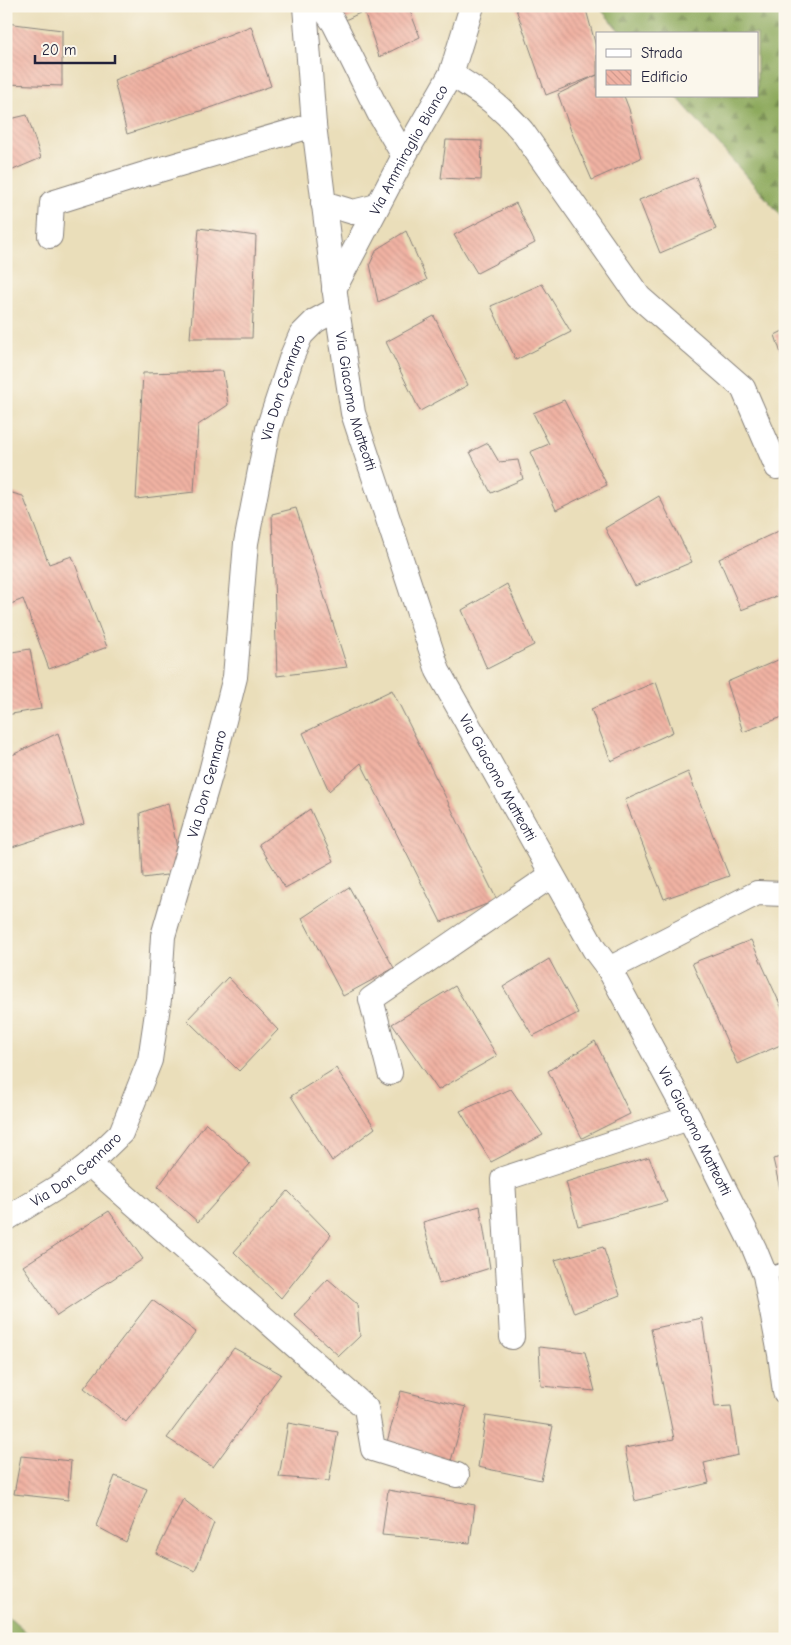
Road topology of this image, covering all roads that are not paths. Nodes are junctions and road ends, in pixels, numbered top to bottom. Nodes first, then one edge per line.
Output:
1 (305, 6) edge
2 (322, 6) edge
3 (472, 6) edge
4 (451, 74) junction
5 (314, 125) junction
6 (404, 156) junction
7 (323, 203) junction
8 (377, 206) junction
9 (50, 236) dead end
10 (335, 299) junction
11 (777, 467) dead end
12 (552, 875) junction
13 (785, 894) edge
14 (609, 969) junction
15 (390, 1073) dead end
16 (689, 1118) junction
17 (89, 1164) junction
18 (6, 1219) edge
19 (775, 1272) edge
20 (512, 1337) dead end
21 (785, 1392) edge
22 (457, 1474) dead end

1 - 5 street, Via Giacomo Matteotti
2 - 6 street
3 - 4 street, Via Ammiraglio Bianco
4 - 6 street, Via Ammiraglio Bianco
4 - 11 street
5 - 7 street, Via Giacomo Matteotti
5 - 9 street
6 - 8 street, Via Ammiraglio Bianco
7 - 8 street
7 - 10 street, Via Giacomo Matteotti
8 - 10 street, Via Ammiraglio Bianco
10 - 12 street, Via Giacomo Matteotti
10 - 17 street, Via Don Gennaro
12 - 14 street, Via Giacomo Matteotti
12 - 15 street
13 - 14 street
14 - 16 street, Via Giacomo Matteotti
16 - 19 street, Via Giacomo Matteotti
16 - 20 street
17 - 18 street, Via Don Gennaro
17 - 22 street
19 - 21 street, Via Giacomo Matteotti

